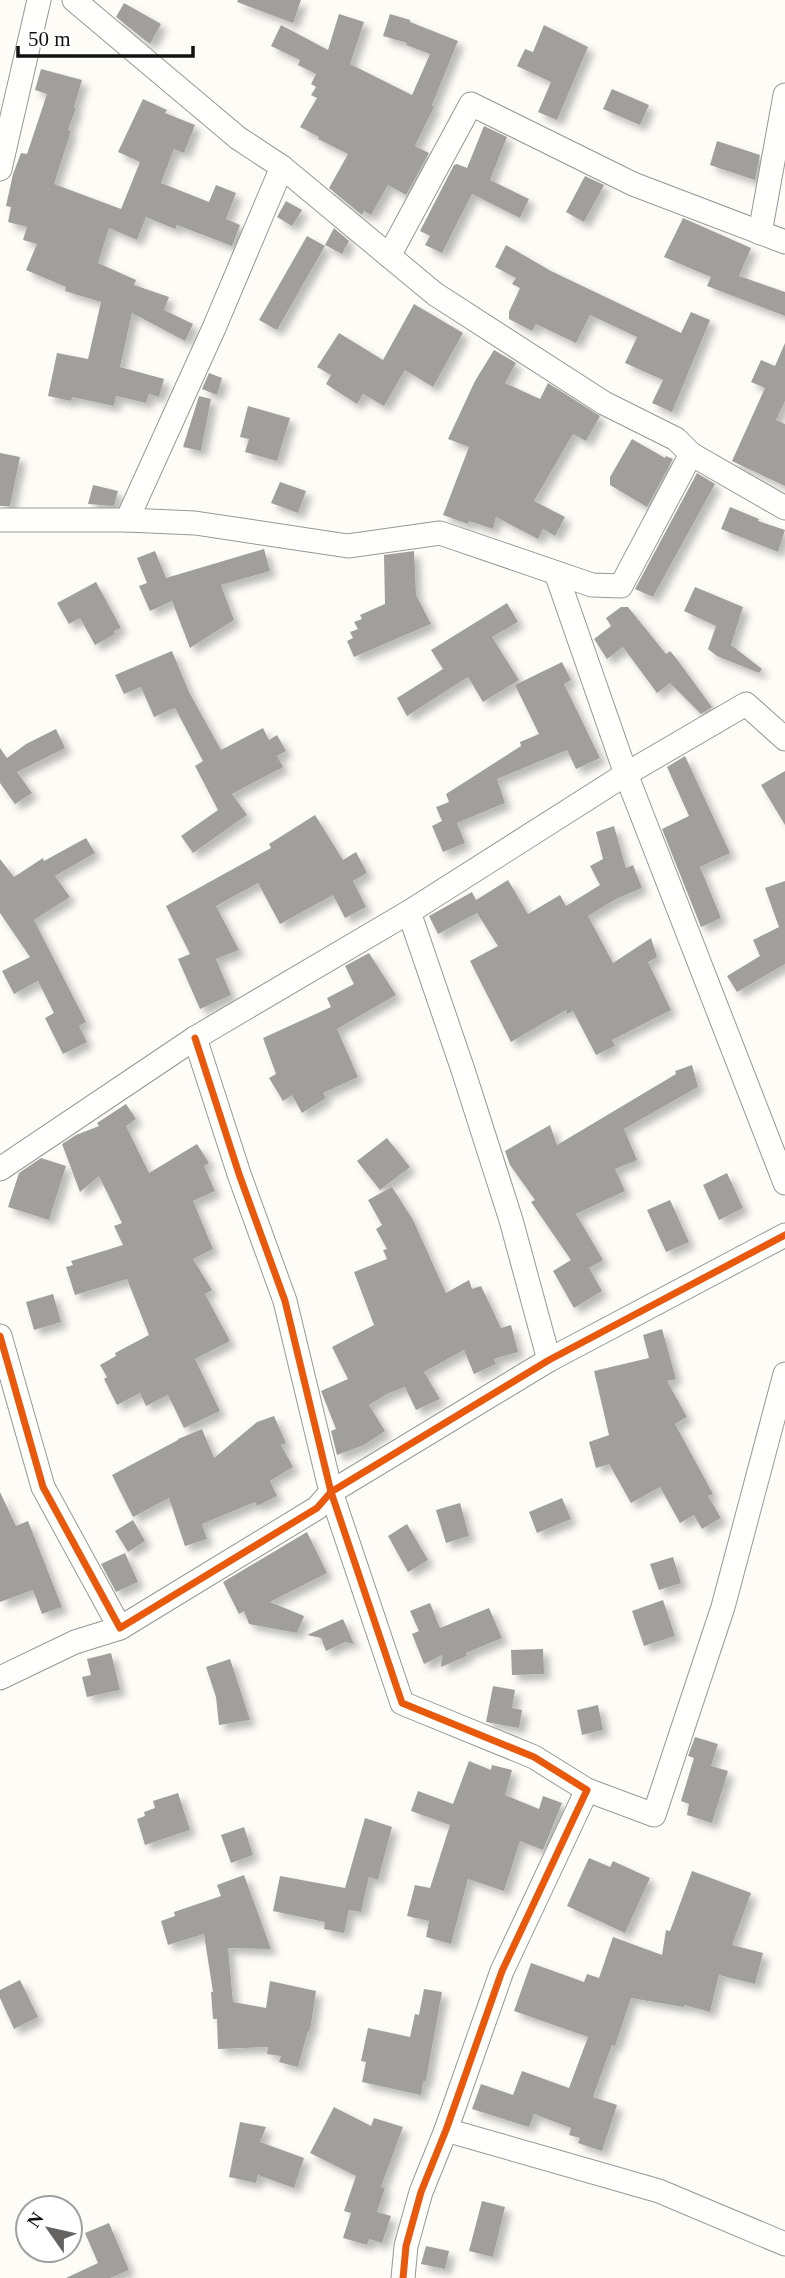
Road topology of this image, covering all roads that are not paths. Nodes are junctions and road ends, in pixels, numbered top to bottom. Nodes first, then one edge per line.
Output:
1 (39, 0) edge
2 (74, 0) edge
3 (785, 95) edge
4 (282, 167) junction
5 (0, 169) edge
6 (760, 233) junction
7 (785, 242) edge
8 (389, 256) junction
9 (691, 454) junction
10 (785, 508) edge
11 (0, 520) edge
12 (128, 520) junction
13 (556, 573) junction
14 (785, 739) edge
15 (626, 774) junction
16 (409, 912) junction
17 (195, 1038) junction
18 (0, 1169) edge
19 (785, 1183) edge
20 (785, 1235) edge
21 (0, 1336) edge
22 (549, 1360) junction
23 (785, 1374) edge
24 (331, 1492) junction
25 (120, 1628) junction
26 (0, 1678) edge
27 (587, 1790) junction
28 (446, 2130) junction
29 (785, 2244) edge
30 (403, 2278) edge

1 - 5 street
2 - 4 street
3 - 6 street
4 - 8 street
4 - 12 street
6 - 7 street
6 - 8 street
8 - 9 street
9 - 10 street
9 - 13 street
11 - 12 street
12 - 13 street
13 - 15 street
14 - 15 street
15 - 16 street
15 - 19 street
16 - 17 street
16 - 22 street
17 - 18 street
17 - 24 street
20 - 22 street
21 - 25 street
22 - 24 street
23 - 27 street
24 - 25 street
24 - 27 street
25 - 26 street
27 - 28 street
28 - 29 street
28 - 30 street

